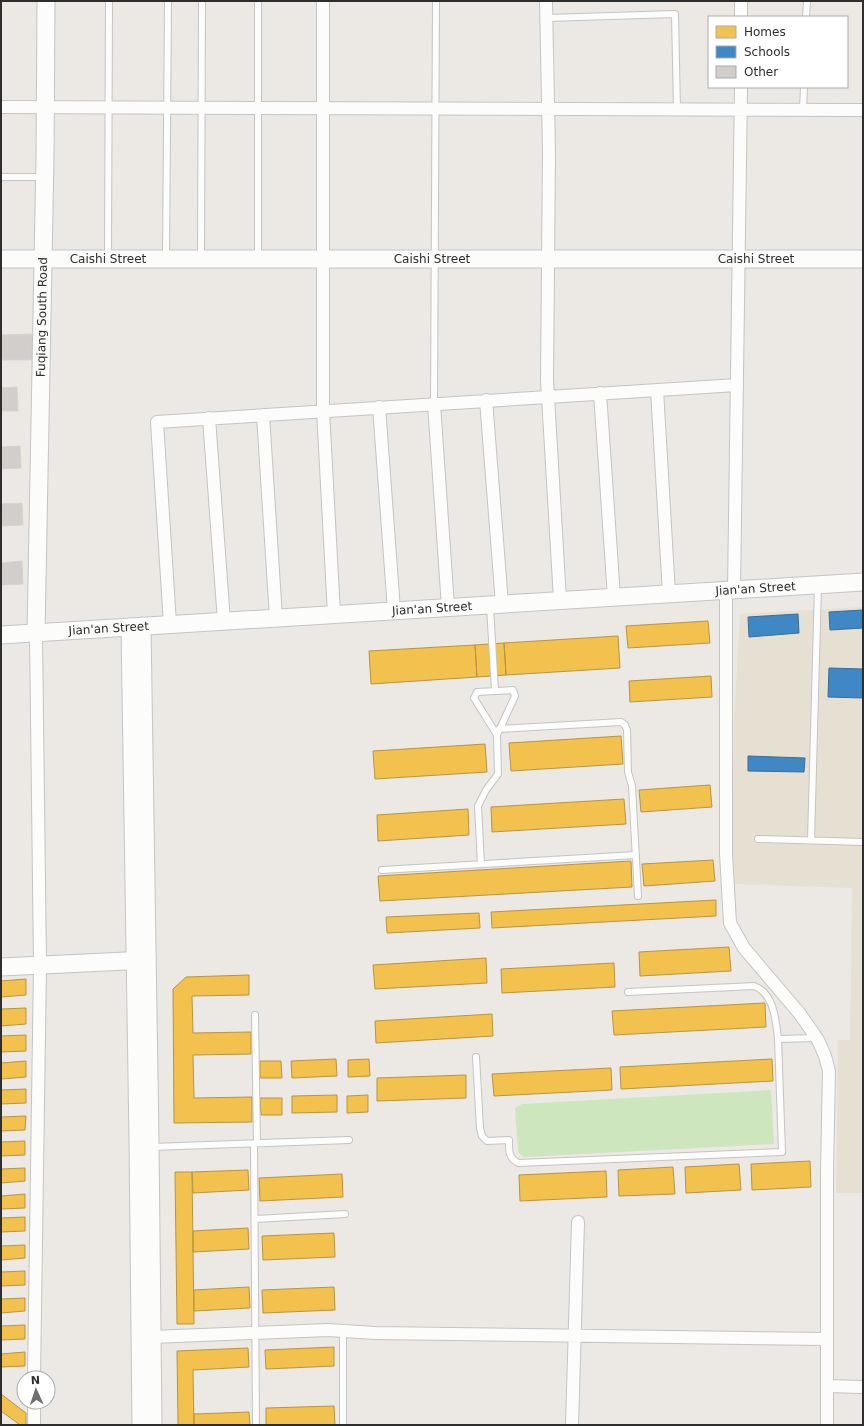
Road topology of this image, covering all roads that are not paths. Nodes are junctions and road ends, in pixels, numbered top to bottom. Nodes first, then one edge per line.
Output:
1 (46, 1) edge
2 (109, 1) edge
3 (168, 1) edge
4 (202, 1) edge
5 (258, 1) edge
6 (323, 1) edge
7 (436, 1) edge
8 (546, 1) edge
9 (741, 1) edge
10 (806, 1) edge
11 (741, 16) edge
12 (806, 16) edge
13 (547, 18) junction
14 (740, 88) edge
15 (804, 88) edge
16 (1, 107) edge
17 (45, 107) junction
18 (109, 108) junction
19 (167, 108) junction
20 (201, 108) junction
21 (258, 108) junction
22 (323, 108) junction
23 (436, 109) junction
24 (549, 109) junction
25 (677, 110) junction
26 (740, 110) junction
27 (803, 110) junction
28 (863, 110) edge
29 (1, 177) edge
30 (45, 178) junction
31 (43, 258) junction
32 (108, 258) junction
33 (166, 258) junction
34 (201, 258) junction
35 (258, 258) junction
36 (324, 258) junction
37 (435, 258) junction
38 (548, 258) junction
39 (1, 259) edge
40 (739, 259) junction
41 (863, 259) edge
42 (737, 385) junction
43 (657, 390) junction
44 (600, 393) junction
45 (548, 396) junction
46 (486, 400) junction
47 (434, 404) junction
48 (379, 408) junction
49 (323, 411) junction
50 (263, 415) junction
51 (209, 418) junction
52 (863, 582) edge
53 (818, 584) junction
54 (730, 590) junction
55 (668, 594) junction
56 (614, 597) junction
57 (560, 600) junction
58 (496, 604) junction
59 (448, 607) junction
60 (394, 610) junction
61 (334, 614) junction
62 (276, 618) junction
63 (224, 621) junction
64 (170, 624) junction
65 (136, 626) junction
66 (36, 632) junction
67 (1, 635) edge
68 (495, 691) junction
69 (498, 732) junction
70 (758, 839) dead end
71 (811, 840) junction
72 (863, 842) edge
73 (636, 855) junction
74 (481, 864) junction
75 (382, 870) dead end
76 (638, 896) dead end
77 (141, 961) junction
78 (40, 965) junction
79 (1, 967) edge
80 (628, 992) dead end
81 (255, 1015) dead end
82 (817, 1038) junction
83 (778, 1039) junction
84 (476, 1057) dead end
85 (349, 1140) dead end
86 (256, 1143) junction
87 (150, 1147) junction
88 (345, 1214) dead end
89 (255, 1219) junction
90 (578, 1222) dead end
91 (343, 1331) junction
92 (255, 1333) junction
93 (575, 1335) junction
94 (152, 1337) junction
95 (827, 1339) junction
96 (34, 1370) edge
97 (827, 1386) junction
98 (863, 1387) edge
99 (34, 1410) edge
100 (34, 1425) edge
101 (141, 1425) edge
102 (153, 1425) edge
103 (256, 1425) edge
104 (343, 1425) edge
105 (572, 1425) edge
106 (827, 1425) edge

1 - 17 street, Fuqiang South Road
2 - 18 lane
3 - 19 lane
4 - 20 lane
5 - 21 lane
6 - 22 street
7 - 23 lane
8 - 13 street
9 - 11 street
10 - 12 lane
13 - 24 street
13 - 25 lane
14 - 26 street
15 - 27 lane
16 - 17 street
17 - 18 street
17 - 30 street, Fuqiang South Road
18 - 19 street
18 - 32 lane
19 - 20 street
19 - 33 lane
20 - 21 street
20 - 34 lane
21 - 22 street
21 - 35 lane
22 - 23 street
22 - 36 street
23 - 24 street
23 - 37 lane
24 - 25 street
24 - 38 street
25 - 26 street
26 - 27 street
26 - 40 street
27 - 28 street
29 - 30 lane
30 - 31 street, Fuqiang South Road
31 - 32 street, Caishi Street
31 - 39 street, Caishi Street
31 - 66 street, Fuqiang South Road
32 - 33 street, Caishi Street
33 - 34 street, Caishi Street
34 - 35 street, Caishi Street
35 - 36 street, Caishi Street
36 - 37 street, Caishi Street
36 - 49 street
37 - 38 street, Caishi Street
37 - 47 lane
38 - 40 street, Caishi Street
38 - 45 street
40 - 41 street, Caishi Street
40 - 42 street
42 - 43 street
42 - 54 street
43 - 44 street
43 - 55 street
44 - 45 street
44 - 56 street
45 - 46 street
45 - 57 street
46 - 47 street
46 - 58 street
47 - 48 street
47 - 59 street
48 - 49 street
48 - 60 street
49 - 50 street
49 - 61 street
50 - 51 street
50 - 62 street
51 - 63 street
51 - 64 street
52 - 53 street, Jian'an Street
53 - 54 street, Jian'an Street
53 - 71 lane
54 - 55 street, Jian'an Street
54 - 82 street
55 - 56 street, Jian'an Street
56 - 57 street, Jian'an Street
57 - 58 street, Jian'an Street
58 - 59 street, Jian'an Street
58 - 68 lane
59 - 60 street, Jian'an Street
60 - 61 street, Jian'an Street
61 - 62 street, Jian'an Street
62 - 63 street, Jian'an Street
63 - 64 street, Jian'an Street
64 - 65 street, Jian'an Street
65 - 66 street, Jian'an Street
65 - 77 street
66 - 67 street, Jian'an Street
66 - 78 street
68 - 69 lane
68 - 69 lane
69 - 73 lane
69 - 74 lane
70 - 71 lane
71 - 72 lane
73 - 74 lane
73 - 76 lane
74 - 75 lane
77 - 78 street
77 - 87 street
77 - 101 street
78 - 79 street
78 - 96 street
80 - 83 lane
81 - 86 lane
82 - 83 lane
82 - 95 street
83 - 84 lane
85 - 86 lane
86 - 87 lane
86 - 89 lane
87 - 94 street
88 - 89 lane
89 - 92 lane
90 - 93 street
91 - 92 street
91 - 93 street
91 - 104 lane
92 - 94 street
92 - 103 lane
93 - 95 street
93 - 105 street
94 - 102 street
95 - 97 street
97 - 98 street
97 - 106 street
99 - 100 street

